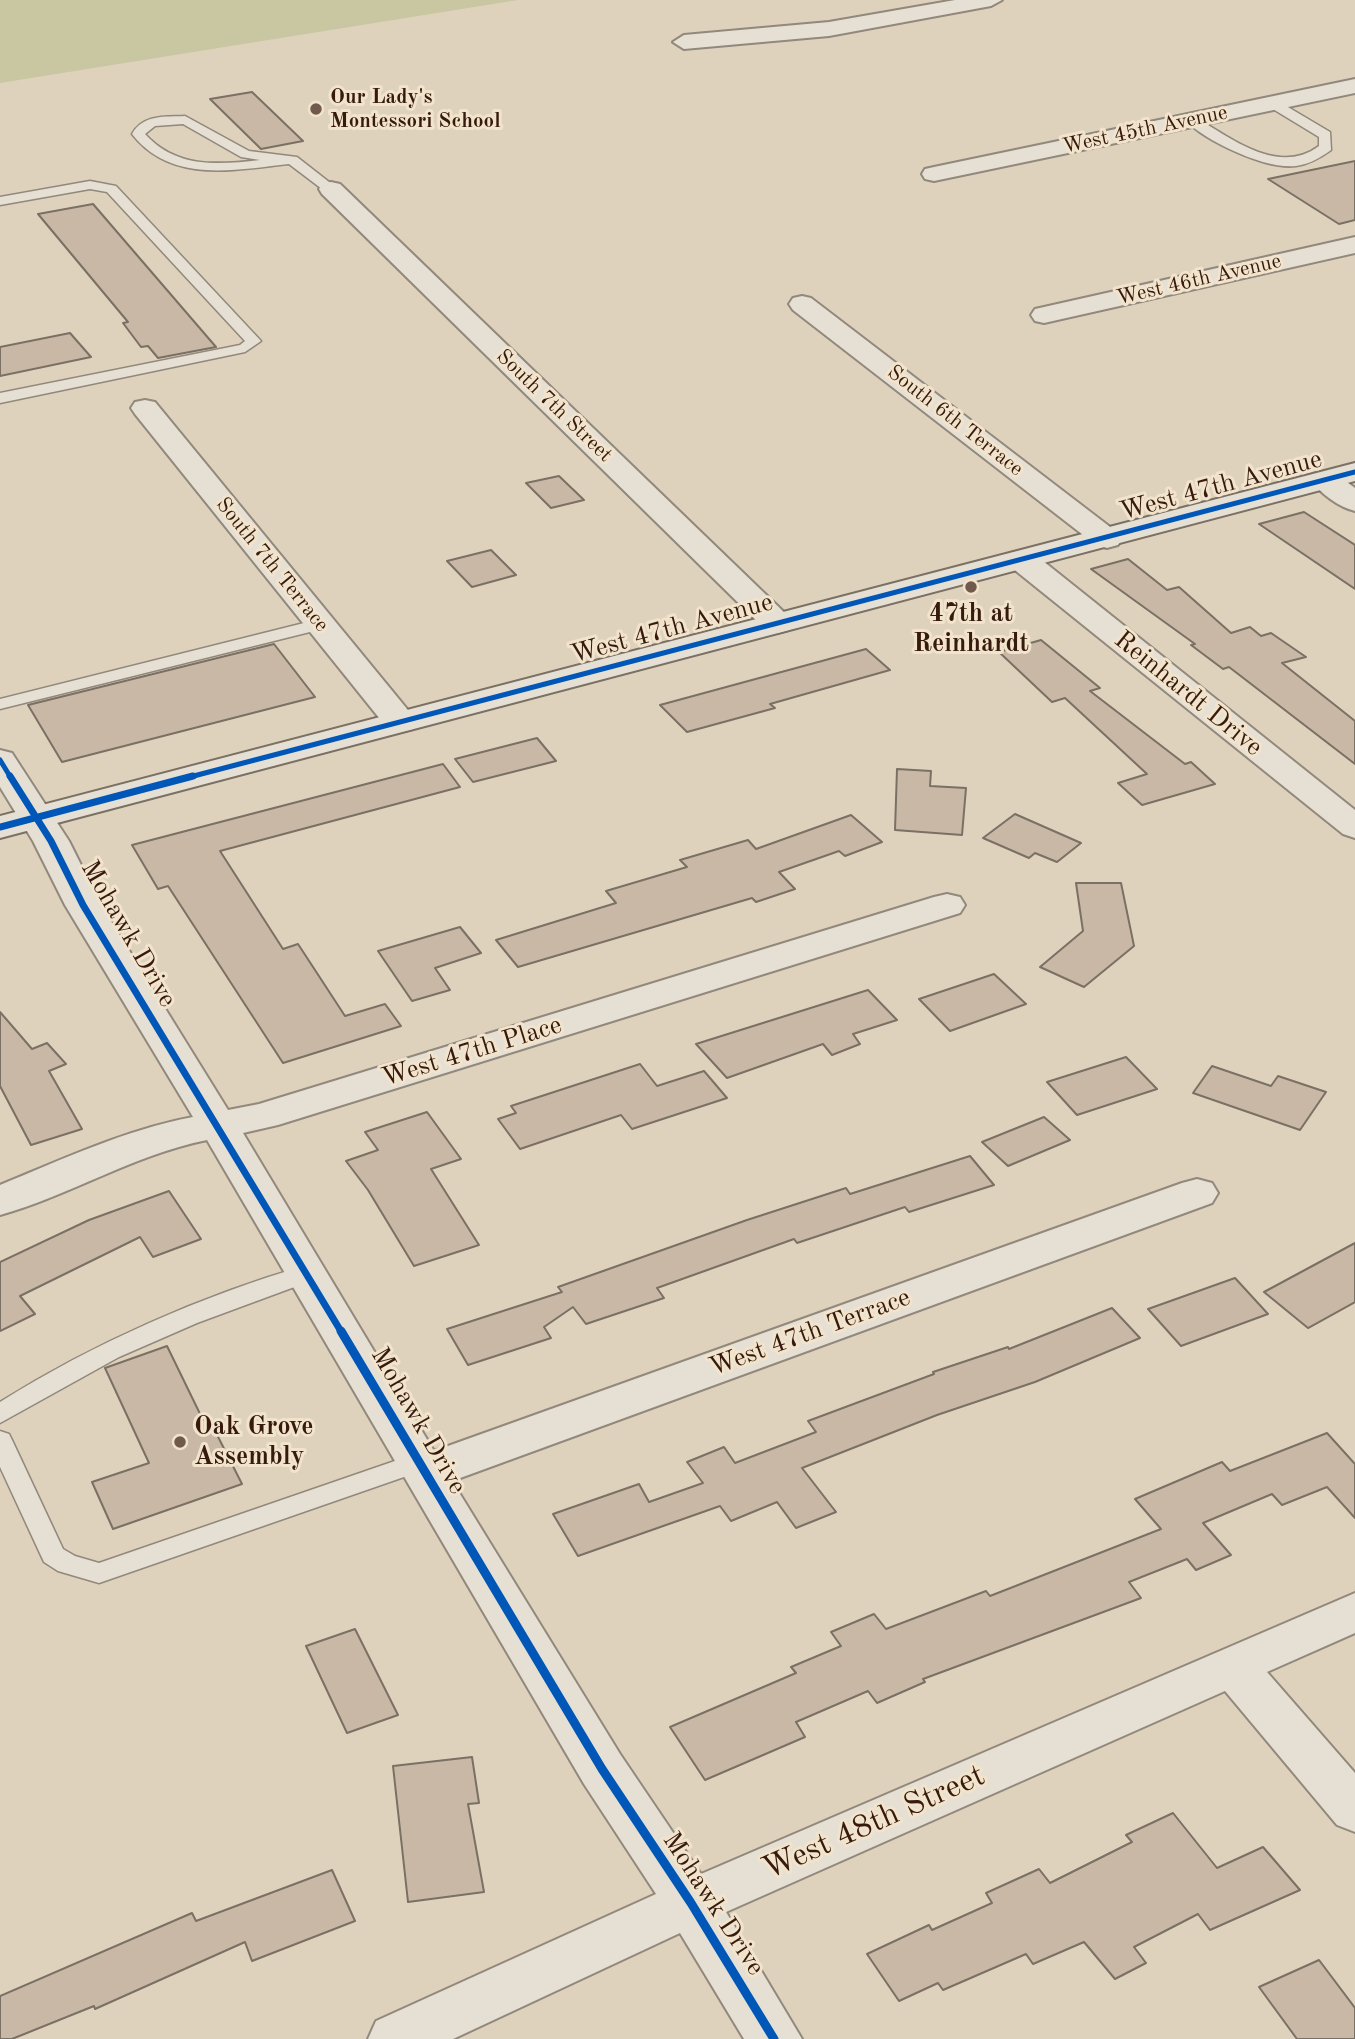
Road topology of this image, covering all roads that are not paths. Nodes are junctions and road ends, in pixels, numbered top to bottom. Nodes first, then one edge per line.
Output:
1 (990, 0) edge
2 (684, 41) dead end
3 (1355, 86) edge
4 (1272, 103) junction
5 (1191, 120) junction
6 (292, 160) junction
7 (934, 174) dead end
8 (331, 189) joint
9 (0, 201) edge
10 (1355, 245) edge
11 (802, 304) dead end
12 (1044, 315) dead end
13 (0, 398) edge
14 (145, 408) dead end
15 (1340, 476) edge
16 (1355, 502) edge
17 (1107, 539) junction
18 (1022, 560) junction
19 (777, 623) junction
20 (320, 624) junction
21 (0, 704) edge
22 (400, 722) junction
23 (2, 765) edge
24 (18, 822) edge
25 (1355, 827) edge
26 (947, 905) dead end
27 (219, 1125) junction
28 (1197, 1193) dead end
29 (0, 1202) edge
30 (308, 1273) junction
31 (0, 1414) edge
32 (0, 1440) edge
33 (421, 1468) junction
34 (1355, 1612) edge
35 (1233, 1666) junction
36 (1355, 1810) edge
37 (691, 1903) junction
38 (396, 2039) edge
39 (774, 2039) edge

1 - 2 street
3 - 4 street, West 45th Avenue
4 - 5 street, West 45th Avenue
4 - 5 lane
5 - 7 street, West 45th Avenue
6 - 6 lane
6 - 8 lane
8 - 19 street, South 7th Street
9 - 13 lane
10 - 12 street, West 46th Avenue
11 - 17 street, South 6th Terrace
14 - 20 street, South 7th Terrace
15 - 16 street
15 - 17 street, West 47th Avenue
17 - 18 street, West 47th Avenue
18 - 19 street, West 47th Avenue
18 - 25 street, Reinhardt Drive
19 - 22 street, West 47th Avenue
20 - 21 lane
20 - 22 street, South 7th Terrace
22 - 24 street, West 47th Avenue
23 - 24 street, Mohawk Drive
24 - 27 street, Mohawk Drive
26 - 27 street, West 47th Place
27 - 29 street, West 47th Place
27 - 30 street, Mohawk Drive
28 - 33 street, West 47th Terrace
30 - 31 lane
30 - 33 street, Mohawk Drive
32 - 33 lane
33 - 37 street, Mohawk Drive
34 - 35 street, West 48th Street
35 - 36 street
35 - 37 street, West 48th Street
37 - 38 street, West 48th Street
37 - 39 street, Mohawk Drive

